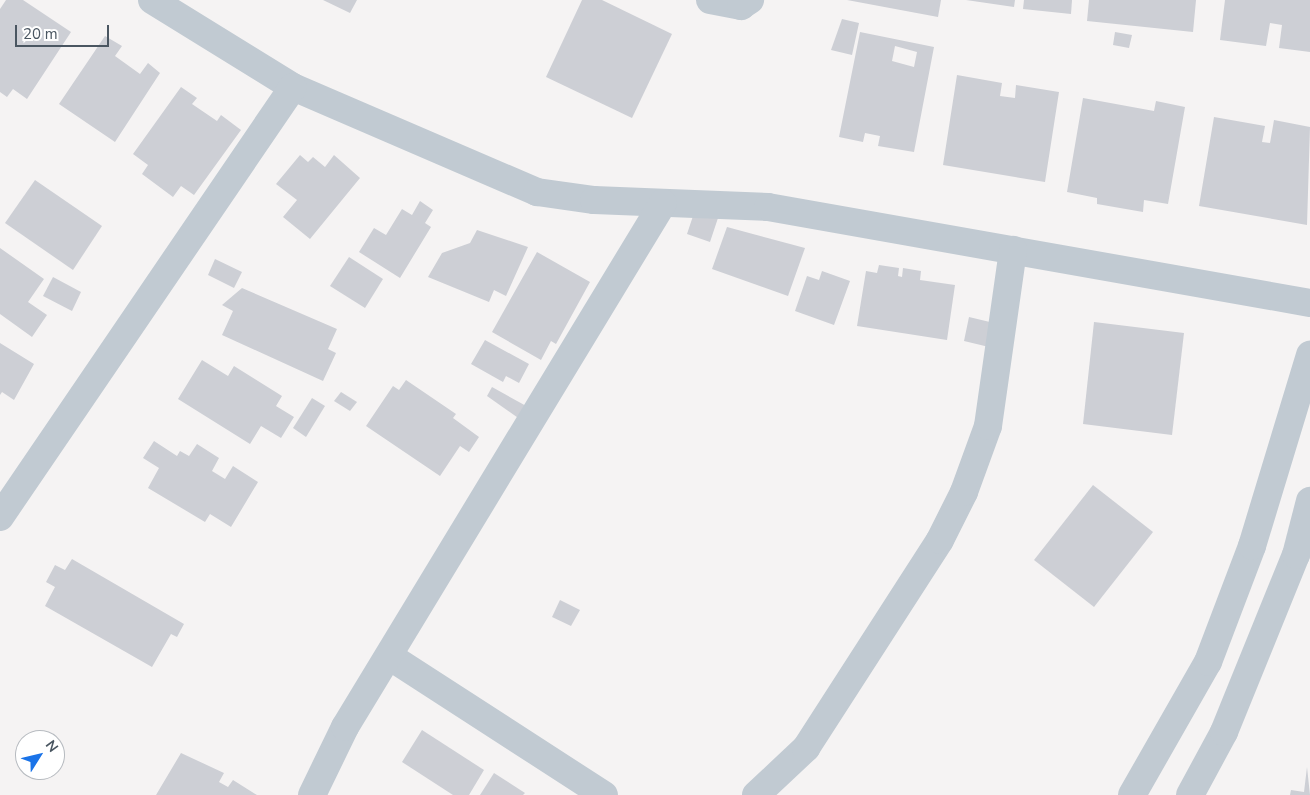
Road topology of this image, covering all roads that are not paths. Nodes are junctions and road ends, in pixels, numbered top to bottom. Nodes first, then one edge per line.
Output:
1 (152, 0) edge
2 (710, 0) edge
3 (750, 0) edge
4 (293, 87) junction
5 (663, 203) junction
6 (1013, 250) junction
7 (1310, 303) edge
8 (1310, 355) edge
9 (1310, 502) edge
10 (0, 517) edge
11 (389, 656) junction
12 (312, 795) edge
13 (604, 795) edge
14 (756, 795) edge
15 (1132, 795) edge
16 (1190, 795) edge

1 - 4 street
2 - 3 street
4 - 5 street
4 - 10 street
5 - 6 street
5 - 11 street
6 - 7 street
6 - 14 street
8 - 15 street
9 - 16 street
11 - 12 street
11 - 13 street

